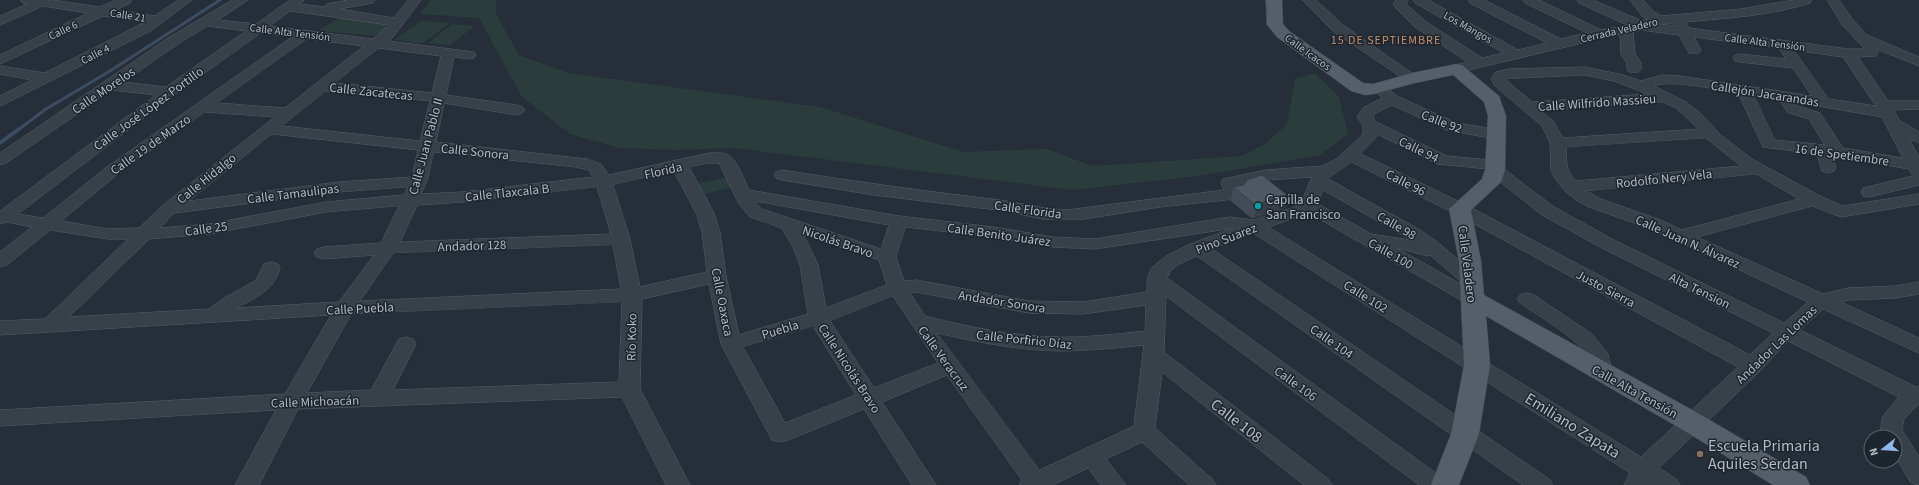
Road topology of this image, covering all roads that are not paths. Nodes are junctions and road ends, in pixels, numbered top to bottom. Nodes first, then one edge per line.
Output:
1 (27, 0) edge
2 (126, 0) edge
3 (186, 0) edge
4 (242, 0) edge
5 (369, 0) edge
6 (415, 0) edge
7 (1274, 0) edge
8 (1313, 0) edge
9 (1402, 0) edge
10 (1419, 0) edge
11 (1474, 0) edge
12 (1529, 0) edge
13 (1584, 0) edge
14 (1636, 0) edge
15 (1806, 0) edge
16 (1833, 0) edge
17 (42, 2) junction
18 (341, 3) edge
19 (293, 4) edge
20 (317, 10) junction
21 (104, 11) junction
22 (157, 20) junction
23 (1659, 20) junction
24 (1677, 20) junction
25 (0, 21) edge
26 (207, 22) junction
27 (397, 22) junction
28 (1641, 26) junction
29 (258, 28) junction
30 (1626, 29) junction
31 (1686, 32) junction
32 (305, 34) junction
33 (1599, 34) junction
34 (1863, 37) junction
35 (374, 43) junction
36 (1560, 44) junction
37 (1783, 44) junction
38 (1694, 50) dead end
39 (1848, 52) junction
40 (448, 53) junction
41 (1518, 55) junction
42 (469, 56) dead end
43 (1740, 58) dead end
44 (0, 60) edge
45 (1919, 62) edge
46 (1484, 64) junction
47 (1796, 64) junction
48 (1460, 68) junction
49 (1634, 69) dead end
50 (0, 70) edge
51 (1509, 73) junction
52 (47, 78) junction
53 (1412, 78) junction
54 (110, 85) junction
55 (321, 86) junction
56 (1643, 86) junction
57 (1744, 89) junction
58 (169, 92) junction
59 (1379, 92) junction
60 (1784, 95) junction
61 (1666, 97) junction
62 (439, 98) junction
63 (0, 102) edge
64 (1824, 102) junction
65 (1919, 105) edge
66 (203, 107) junction
67 (1528, 107) junction
68 (517, 110) dead end
69 (288, 113) junction
70 (1888, 114) junction
71 (1371, 125) junction
72 (267, 128) junction
73 (1710, 133) junction
74 (1495, 134) junction
75 (1919, 138) edge
76 (1558, 143) junction
77 (425, 146) junction
78 (1830, 151) junction
79 (1351, 155) junction
80 (0, 160) edge
81 (680, 166) junction
82 (1495, 167) junction
83 (1828, 168) dead end
84 (1758, 169) junction
85 (1918, 173) edge
86 (782, 175) dead end
87 (1323, 176) junction
88 (419, 181) junction
89 (604, 181) junction
90 (1571, 187) junction
91 (874, 190) junction
92 (1869, 192) dead end
93 (744, 194) junction
94 (1919, 199) edge
95 (411, 200) junction
96 (1814, 200) junction
97 (1309, 206) junction
98 (169, 209) junction
99 (1460, 209) junction
100 (866, 215) junction
101 (1, 217) edge
102 (899, 221) junction
103 (789, 224) junction
104 (45, 225) junction
105 (1254, 226) junction
106 (142, 234) junction
107 (1683, 235) junction
108 (1364, 238) junction
109 (621, 239) junction
110 (388, 248) junction
111 (1198, 248) junction
112 (323, 253) dead end
113 (1439, 255) junction
114 (887, 257) junction
115 (0, 261) edge
116 (271, 268) dead end
117 (717, 276) junction
118 (896, 288) junction
119 (1156, 288) junction
120 (1919, 288) edge
121 (1472, 289) junction
122 (632, 295) junction
123 (1527, 299) dead end
124 (1821, 301) junction
125 (345, 308) junction
126 (214, 316) junction
127 (818, 318) junction
128 (918, 321) junction
129 (50, 325) junction
130 (0, 328) edge
131 (1786, 332) junction
132 (1915, 341) edge
133 (406, 344) dead end
134 (731, 344) junction
135 (1154, 346) junction
136 (1477, 365) junction
137 (950, 366) junction
138 (1752, 366) junction
139 (1602, 373) junction
140 (629, 389) junction
141 (378, 398) junction
142 (870, 398) junction
143 (1915, 399) edge
144 (291, 401) junction
145 (0, 418) edge
146 (1693, 423) junction
147 (1891, 429) edge
148 (1144, 430) junction
149 (1465, 434) junction
150 (1903, 450) edge
151 (1091, 456) junction
152 (1639, 477) edge
153 (1919, 477) edge
154 (1034, 484) edge
155 (248, 485) edge
156 (678, 485) edge
157 (924, 485) edge
158 (1114, 485) edge
159 (1204, 485) edge
160 (1320, 485) edge
161 (1436, 485) edge
162 (1445, 485) edge
163 (1541, 485) edge
164 (1668, 485) edge
165 (1796, 485) edge

1 - 17 street, Calle 21
2 - 21 street, Calle 6
3 - 22 street, Calle 4
4 - 26 street, Calle Morelos
5 - 18 street
6 - 27 street
7 - 59 main road, Calle Icacos
8 - 53 street
9 - 46 street
10 - 41 street, Los Mangos
11 - 36 street
12 - 33 street
13 - 28 street
14 - 23 street
15 - 24 street, Cerrada Veladero
16 - 34 street
17 - 21 street, Calle 21
17 - 25 street
18 - 20 street
19 - 20 street, Calle Alta Tensión
19 - 29 street, Calle José López Portillo
20 - 27 street, Calle Alta Tensión
21 - 22 street, Calle 21
21 - 44 street, Calle 6
22 - 52 street, Calle 4
23 - 24 street, Cerrada Veladero
23 - 28 street, Cerrada Veladero
24 - 31 street
26 - 29 street, Calle Alta Tensión
26 - 54 street, Calle Morelos
27 - 35 street
28 - 30 street, Cerrada Veladero
28 - 31 street, Calle Alta Tensión
29 - 32 street, Calle Alta Tensión
29 - 58 street, Calle José López Portillo
30 - 33 street, Cerrada Veladero
30 - 49 street
31 - 37 street, Calle Alta Tensión
31 - 38 street
32 - 35 street, Calle Alta Tensión
32 - 66 street, Calle 19 de Marzo
33 - 36 street, Cerrada Veladero
34 - 39 street, Calle Alta Tensión
34 - 45 street
35 - 40 street, Calle Alta Tensión
35 - 55 street, Calle Hidalgo
36 - 41 street, Cerrada Veladero
37 - 39 street, Calle Alta Tensión
37 - 47 street
39 - 70 street
40 - 42 street, Calle Alta Tensión
40 - 62 street, Calle Juan Pablo II
41 - 46 street, Cerrada Veladero
43 - 47 street
46 - 48 street, Cerrada Veladero
46 - 51 street
47 - 64 street
48 - 53 main road
48 - 74 main road, Calle Veladero
50 - 52 street
51 - 56 street
51 - 67 street, Calle Juan N. Álvarez
52 - 63 street, Calle 4
53 - 59 main road
54 - 58 street
54 - 80 street, Calle Morelos
55 - 62 street, Calle Zacatecas
55 - 69 street, Calle Hidalgo
56 - 57 street, Callejón Jacarandas
56 - 61 street
57 - 60 street, Callejón Jacarandas
57 - 78 street, 16 de Spetiembre
58 - 101 street, Calle José López Portillo
59 - 71 street
59 - 74 street, Calle 92
60 - 64 street, Callejón Jacarandas
60 - 78 street
61 - 67 street, Calle Wilfrido Massieu
61 - 73 street
62 - 68 street, Calle Zacatecas
62 - 77 street, Calle Juan Pablo II
64 - 70 street, Callejón Jacarandas
65 - 70 street, Callejón Jacarandas
66 - 69 street
66 - 104 street, Calle 19 de Marzo
67 - 76 street, Calle Juan N. Álvarez
69 - 72 street, Calle Hidalgo
70 - 75 street
70 - 85 street
71 - 79 street
71 - 82 street, Calle 94
72 - 77 street, Calle Sonora
72 - 98 street, Calle Hidalgo
73 - 76 street
73 - 84 street
74 - 82 main road, Calle Veladero
76 - 90 street, Calle Juan N. Álvarez
77 - 88 street, Calle Juan Pablo II
77 - 89 street, Calle Sonora
78 - 83 street
78 - 85 street, 16 de Spetiembre
79 - 87 street
79 - 99 street, Calle 96
81 - 89 street, Florida
81 - 93 street, Florida
81 - 117 street, Calle Oaxaca
82 - 99 main road, Calle Veladero
82 - 131 street, Alta Tension
84 - 90 street, Rodolfo Nery Vela
84 - 96 street
85 - 92 street
86 - 91 street, Calle Florida
87 - 91 street, Calle Florida
87 - 97 street
87 - 113 street, Calle 98
88 - 95 street, Calle Juan Pablo II
88 - 98 street, Calle Tamaulipas
89 - 95 street, Calle Tlaxcala B
89 - 109 street, Río Koko
90 - 107 street, Calle Juan N. Álvarez
91 - 100 street
93 - 100 street, Calle Benito Juárez
93 - 103 street
94 - 96 street
95 - 106 street, Calle 25
95 - 110 street, Calle Juan Pablo II
96 - 107 street
97 - 105 street, Pino Suarez
97 - 108 street, Calle 100
98 - 106 street, Calle Hidalgo
99 - 121 main road, Calle Veladero
99 - 138 street, Justo Sierra
100 - 102 street, Calle Benito Juárez
101 - 104 street, Calle 25
102 - 105 street, Calle Benito Juárez
102 - 114 street
103 - 114 street, Nicolás Bravo
103 - 127 street, Calle Nicolás Bravo
104 - 106 street, Calle 25
104 - 115 street, Calle 19 de Marzo
105 - 111 street, Pino Suarez
105 - 136 street, Calle 102
106 - 129 street, Calle Hidalgo
107 - 124 street, Calle Juan N. Álvarez
108 - 113 street
108 - 121 street, Calle 100
109 - 110 street, Andador 128
109 - 122 street, Río Koko
110 - 112 street, Andador 128
110 - 125 street, Calle Juan Pablo II
111 - 119 street, Pino Suarez
111 - 149 street, Calle 104
113 - 121 street, Calle 98
114 - 118 street, Calle Veracruz
116 - 126 street
117 - 122 street, Calle Puebla
117 - 134 street, Calle Oaxaca
118 - 119 street, Andador Sonora
118 - 127 street, Puebla
118 - 128 street, Calle Veracruz
119 - 135 street
119 - 161 street, Calle 106
120 - 124 street, Andador Las Lomas
121 - 136 main road, Calle Veladero
121 - 139 main road, Calle Alta Tensión
122 - 125 street, Calle Puebla
122 - 140 street, Río Koko
123 - 139 street
124 - 131 street, Andador Las Lomas
124 - 132 street, Calle Juan N. Álvarez
125 - 126 street, Calle Puebla
125 - 144 street, Calle Juan Pablo II
126 - 129 street, Calle Puebla
127 - 134 street, Puebla
127 - 142 street, Calle Nicolás Bravo
128 - 135 street, Calle Porfirio Díaz
128 - 137 street, Calle Veracruz
129 - 130 street, Calle Puebla
131 - 138 street, Andador Las Lomas
131 - 143 street, Alta Tension
133 - 141 street
134 - 142 street, Calle Oaxaca
135 - 148 street
135 - 160 street, Calle 108
136 - 149 main road, Calle Veladero
136 - 152 street, Emiliano Zapata
137 - 142 street
137 - 154 street, Calle Veracruz
138 - 146 street, Andador Las Lomas
139 - 146 main road, Calle Alta Tensión
140 - 141 street, Calle Michoacán
140 - 156 street, Río Koko
141 - 144 street, Calle Michoacán
142 - 157 street, Calle Nicolás Bravo
143 - 147 street
144 - 145 street, Calle Michoacán
144 - 155 street, Calle Juan Pablo II
146 - 152 street, Andador Las Lomas
146 - 165 main road, Calle Alta Tensión
148 - 151 street
148 - 159 street
149 - 162 main road, Calle Veladero
149 - 163 street, Calle 104
150 - 153 street
151 - 154 street
151 - 158 street
152 - 164 street, Emiliano Zapata

